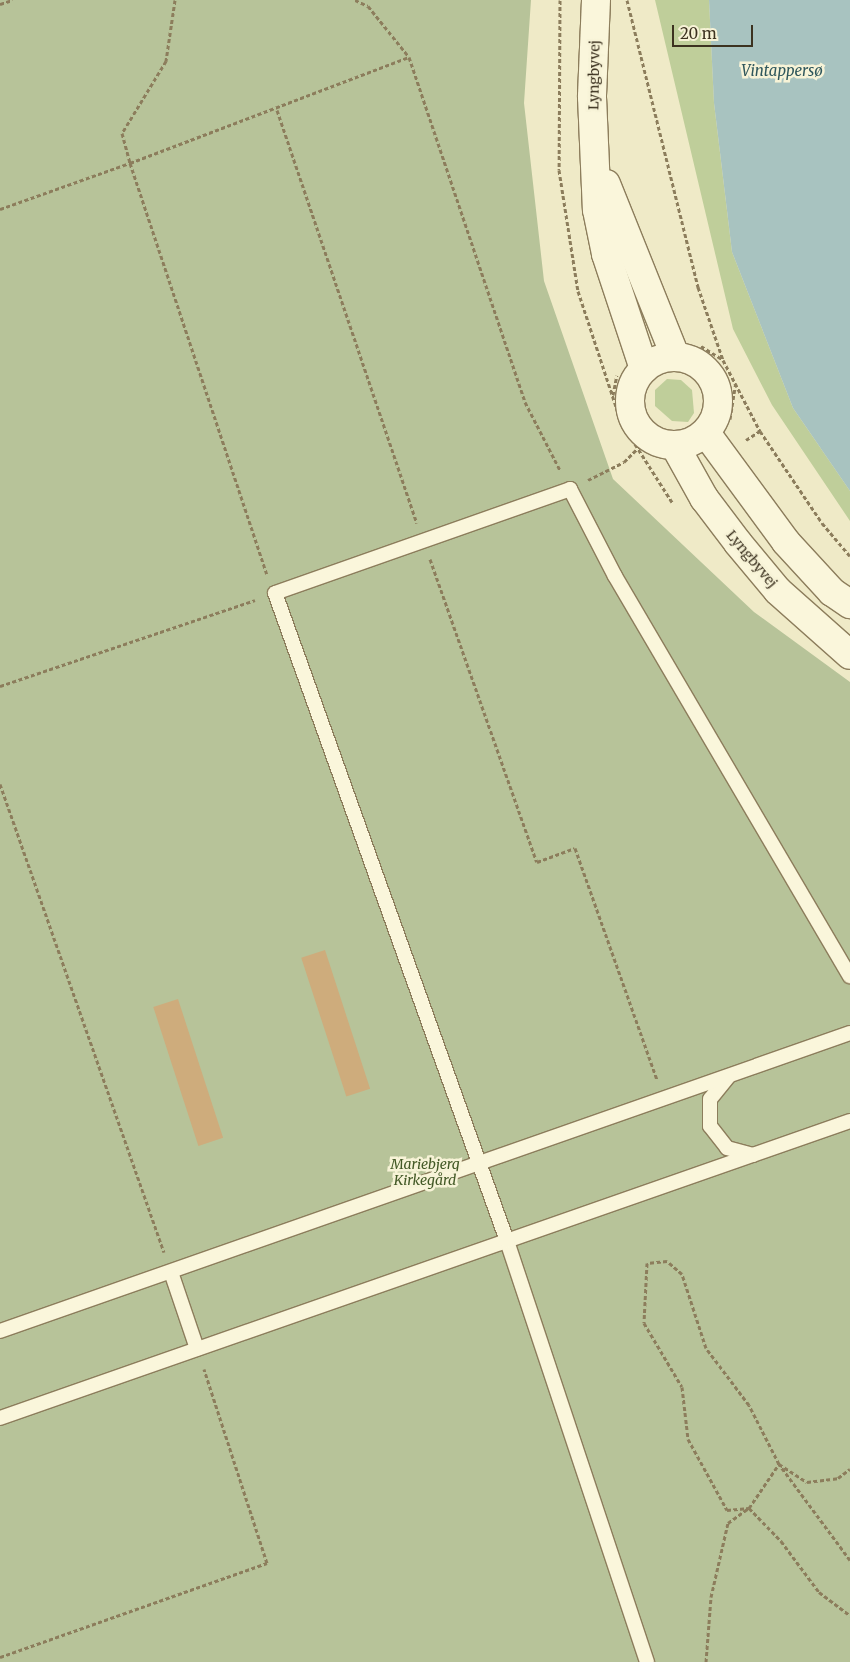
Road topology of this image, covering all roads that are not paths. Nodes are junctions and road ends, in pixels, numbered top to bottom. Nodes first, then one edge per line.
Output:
1 (596, 0) edge
2 (594, 150) junction
3 (675, 356) junction
4 (644, 369) junction
5 (706, 433) junction
6 (675, 446) junction
7 (850, 604) edge
8 (850, 655) edge
9 (850, 976) edge
10 (850, 1033) edge
11 (740, 1072) junction
12 (850, 1121) edge
13 (767, 1150) junction
14 (478, 1164) junction
15 (507, 1241) junction
16 (171, 1272) junction
17 (0, 1331) edge
18 (197, 1349) junction
19 (0, 1418) edge
20 (647, 1662) edge

1 - 2 street, Lyngbyvej
2 - 3 street, Lyngbyvej
2 - 4 street, Lyngbyvej
3 - 4 street
3 - 5 street
4 - 6 street
5 - 6 street
5 - 7 street
6 - 8 street, Lyngbyvej
9 - 14 lane
10 - 11 lane
11 - 13 lane
11 - 14 lane
12 - 13 lane
13 - 15 lane
14 - 15 lane
14 - 16 lane
15 - 18 lane
15 - 20 lane
16 - 17 lane
16 - 18 lane
18 - 19 lane

